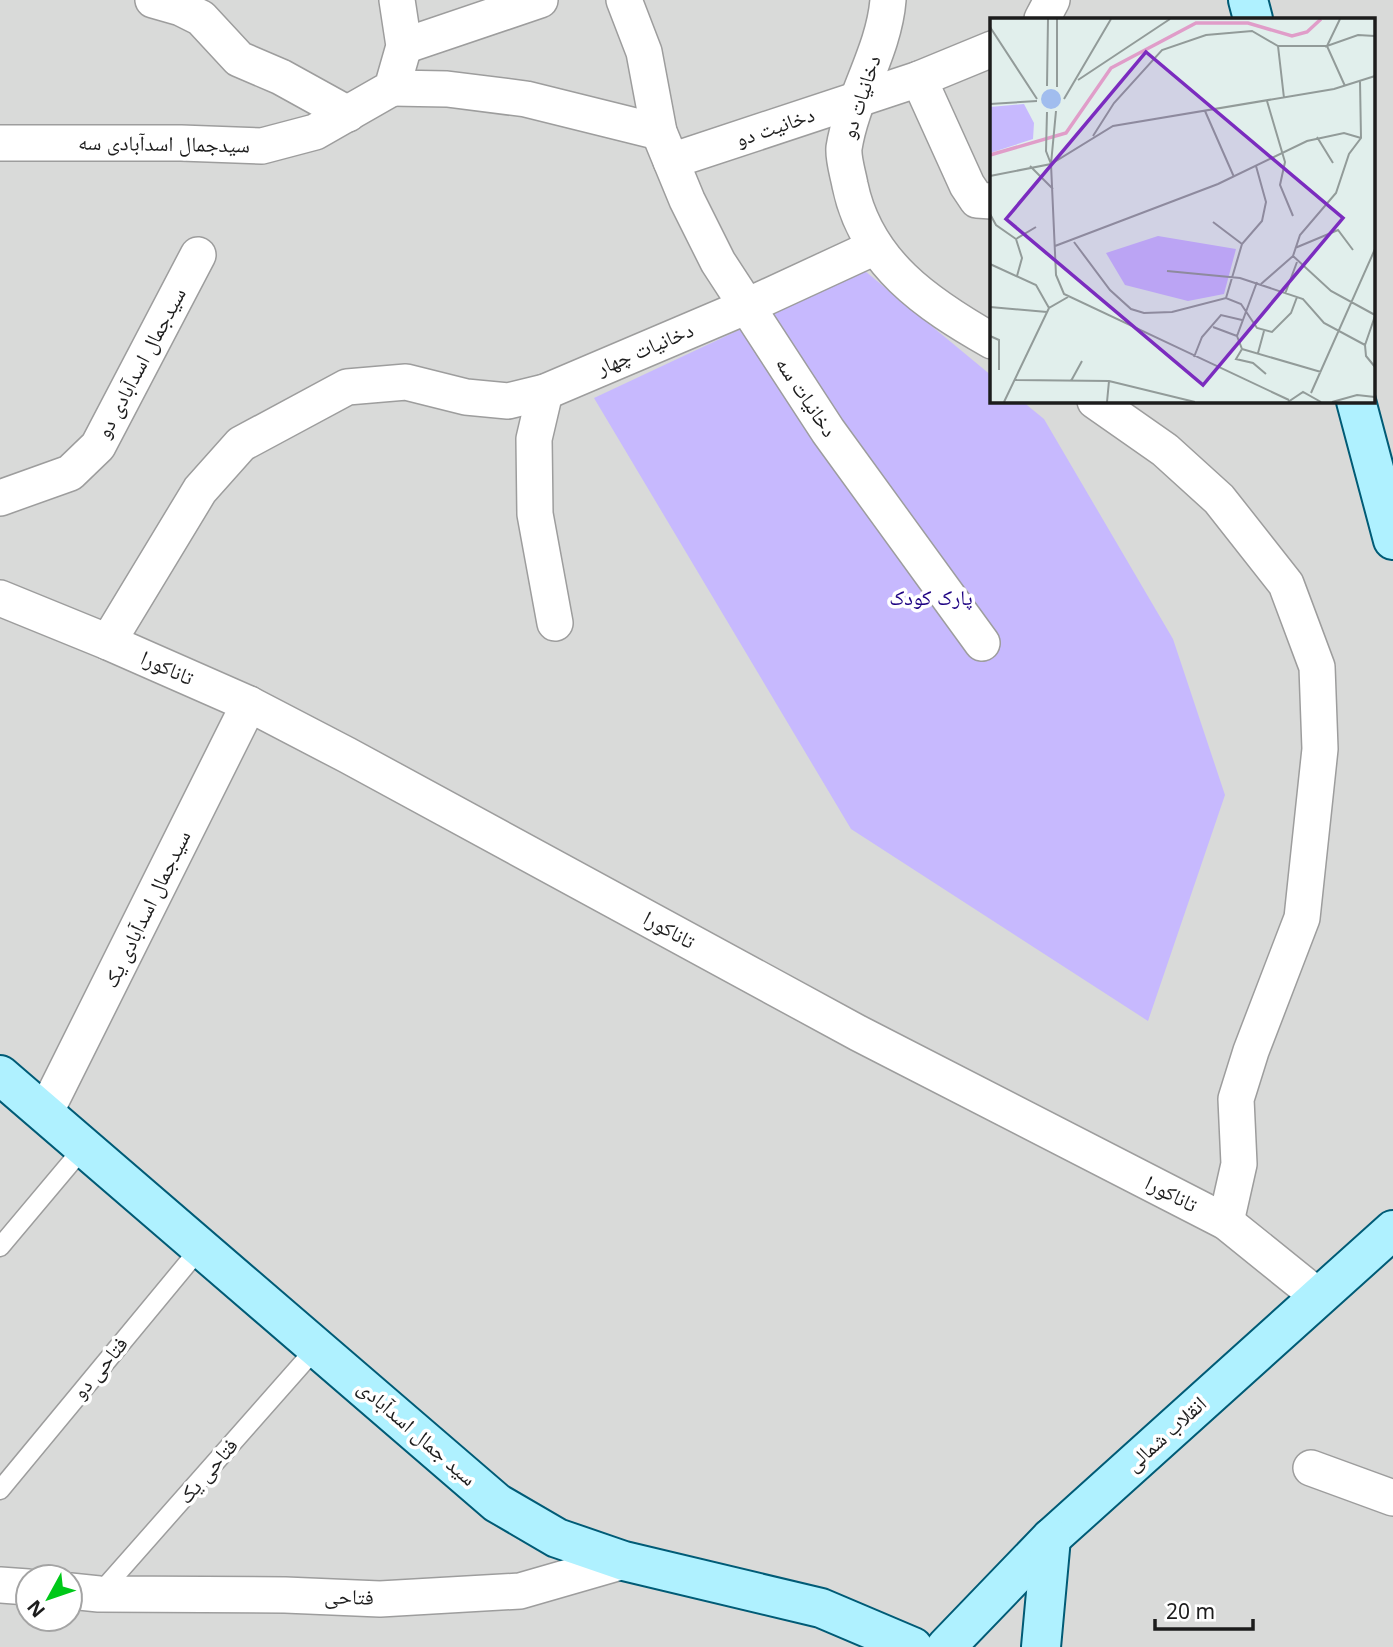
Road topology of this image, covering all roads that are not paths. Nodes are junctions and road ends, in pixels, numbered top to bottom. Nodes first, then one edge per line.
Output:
1 (153, 0) edge
2 (397, 0) edge
3 (540, 0) edge
4 (624, 0) edge
5 (888, 0) edge
6 (1052, 0) edge
7 (1248, 0) edge
8 (1043, 18) edge
9 (1253, 18) edge
10 (404, 47) junction
11 (990, 50) edge
12 (919, 79) junction
13 (392, 88) junction
14 (857, 99) junction
15 (348, 114) junction
16 (0, 143) edge
17 (665, 147) junction
18 (990, 201) edge
19 (875, 247) junction
20 (198, 255) dead end
21 (746, 307) junction
22 (990, 340) edge
23 (545, 392) junction
24 (1356, 402) edge
25 (1102, 405) edge
26 (0, 498) edge
27 (1393, 540) edge
28 (0, 598) edge
29 (555, 622) dead end
30 (108, 642) junction
31 (982, 643) dead end
32 (249, 704) junction
33 (0, 1075) edge
34 (45, 1113) junction
35 (84, 1147) junction
36 (1226, 1222) junction
37 (1393, 1230) edge
38 (0, 1247) edge
39 (201, 1247) junction
40 (1319, 1297) junction
41 (317, 1347) junction
42 (1311, 1468) dead end
43 (0, 1490) edge
44 (1393, 1498) edge
45 (1051, 1538) junction
46 (624, 1562) junction
47 (85, 1593) edge
48 (913, 1647) edge
49 (946, 1647) edge
50 (1041, 1647) edge

1 - 15 street
2 - 10 street
3 - 10 street
4 - 17 street, دخانیات سه
5 - 14 street, دخانیات دو
6 - 8 street
7 - 9 main road
10 - 13 street
11 - 12 street, دخانیت دو
12 - 14 street, دخانیت دو
12 - 18 street
13 - 15 street, سیدجمال اسدآبادی سه
13 - 17 street
14 - 17 street, دخانیت دو
14 - 19 street, دخانیات دو
15 - 16 street, سیدجمال اسدآبادی سه
17 - 21 street, دخانیات سه
19 - 21 street, دخانیات چهار
19 - 22 street, دخانیات دو
20 - 26 street, سیدجمال اسدآبادی دو
21 - 23 street, دخانیات چهار
21 - 31 street, دخانیات سه
23 - 29 street
23 - 30 street, دخانیات چهار
24 - 27 main road
25 - 36 street
28 - 30 street, تاناکورا
30 - 32 street, تاناکورا
32 - 34 street, سیدجمال اسدآبادی یک
32 - 36 street, تاناکورا
33 - 34 main road, سید جمال اسدآبادی
34 - 35 main road, سید جمال اسدآبادی
35 - 38 lane
35 - 39 main road, سید جمال اسدآبادی
36 - 40 street, تاناکورا
37 - 40 main road, انقلاب شمالی
39 - 41 main road, سید جمال اسدآبادی
39 - 43 lane, فتاحی دو
40 - 45 main road, انقلاب شمالی
41 - 46 main road, سید جمال اسدآبادی
41 - 47 lane, فتاحی یک
42 - 44 street
45 - 49 main road, انقلاب شمالی
45 - 50 main road
46 - 47 street, فتاحی
46 - 48 main road, سید جمال اسدآبادی

